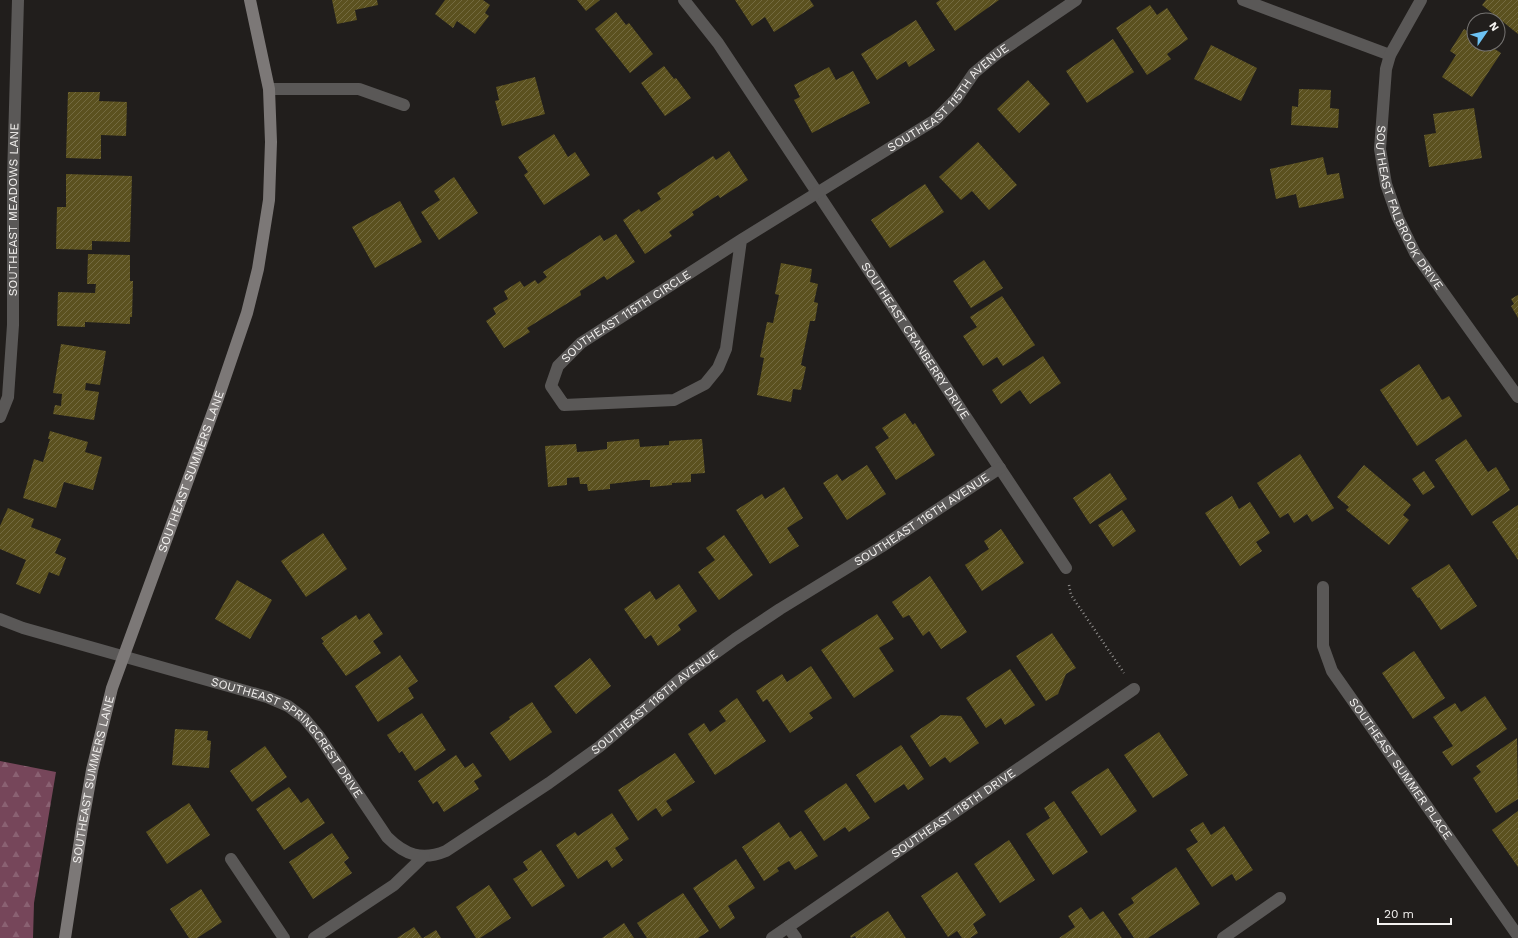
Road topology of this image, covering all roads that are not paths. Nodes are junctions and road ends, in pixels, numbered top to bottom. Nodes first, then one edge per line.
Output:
1 (18, 0) edge
2 (250, 0) edge
3 (684, 0) edge
4 (1076, 0) edge
5 (1243, 0) edge
6 (1421, 0) edge
7 (1390, 54) junction
8 (269, 89) junction
9 (404, 105) dead end
10 (817, 193) junction
11 (741, 240) junction
12 (1518, 397) edge
13 (0, 417) edge
14 (1000, 468) junction
15 (1066, 568) road end
16 (1323, 587) dead end
17 (0, 619) edge
18 (123, 656) junction
19 (1134, 689) road end
20 (424, 856) junction
21 (231, 859) dead end
22 (1280, 898) dead end
23 (788, 927) junction
24 (1518, 936) edge
25 (65, 938) edge
26 (284, 938) edge
27 (314, 938) edge
28 (772, 938) edge
29 (796, 938) edge
30 (1222, 938) edge

1 - 13 street, SOUTHEAST MEADOWS LANE
2 - 8 street, SOUTHEAST SUMMERS LANE
3 - 10 street, SOUTHEAST CRANBERRY DRIVE
4 - 10 street, SOUTHEAST 115TH AVENUE
5 - 7 street
6 - 7 street, SOUTHEAST FALBROOK DRIVE
7 - 12 street, SOUTHEAST FALBROOK DRIVE
8 - 9 street
8 - 18 street, SOUTHEAST SUMMERS LANE
10 - 11 street, SOUTHEAST 115TH CIRCLE
10 - 14 street, SOUTHEAST CRANBERRY DRIVE
11 - 11 street, SOUTHEAST 115TH CIRCLE
14 - 15 street, SOUTHEAST CRANBERRY DRIVE
14 - 20 street, SOUTHEAST 116TH AVENUE
16 - 24 street, SOUTHEAST SUMMER PLACE
17 - 18 street, SOUTHEAST SPRINGCREST DRIVE
18 - 20 street, SOUTHEAST SPRINGCREST DRIVE
18 - 25 street, SOUTHEAST SUMMERS LANE
19 - 23 street, SOUTHEAST 118TH DRIVE
20 - 27 street
21 - 26 street
22 - 30 street
23 - 28 street, SOUTHEAST 118TH DRIVE
23 - 29 street

